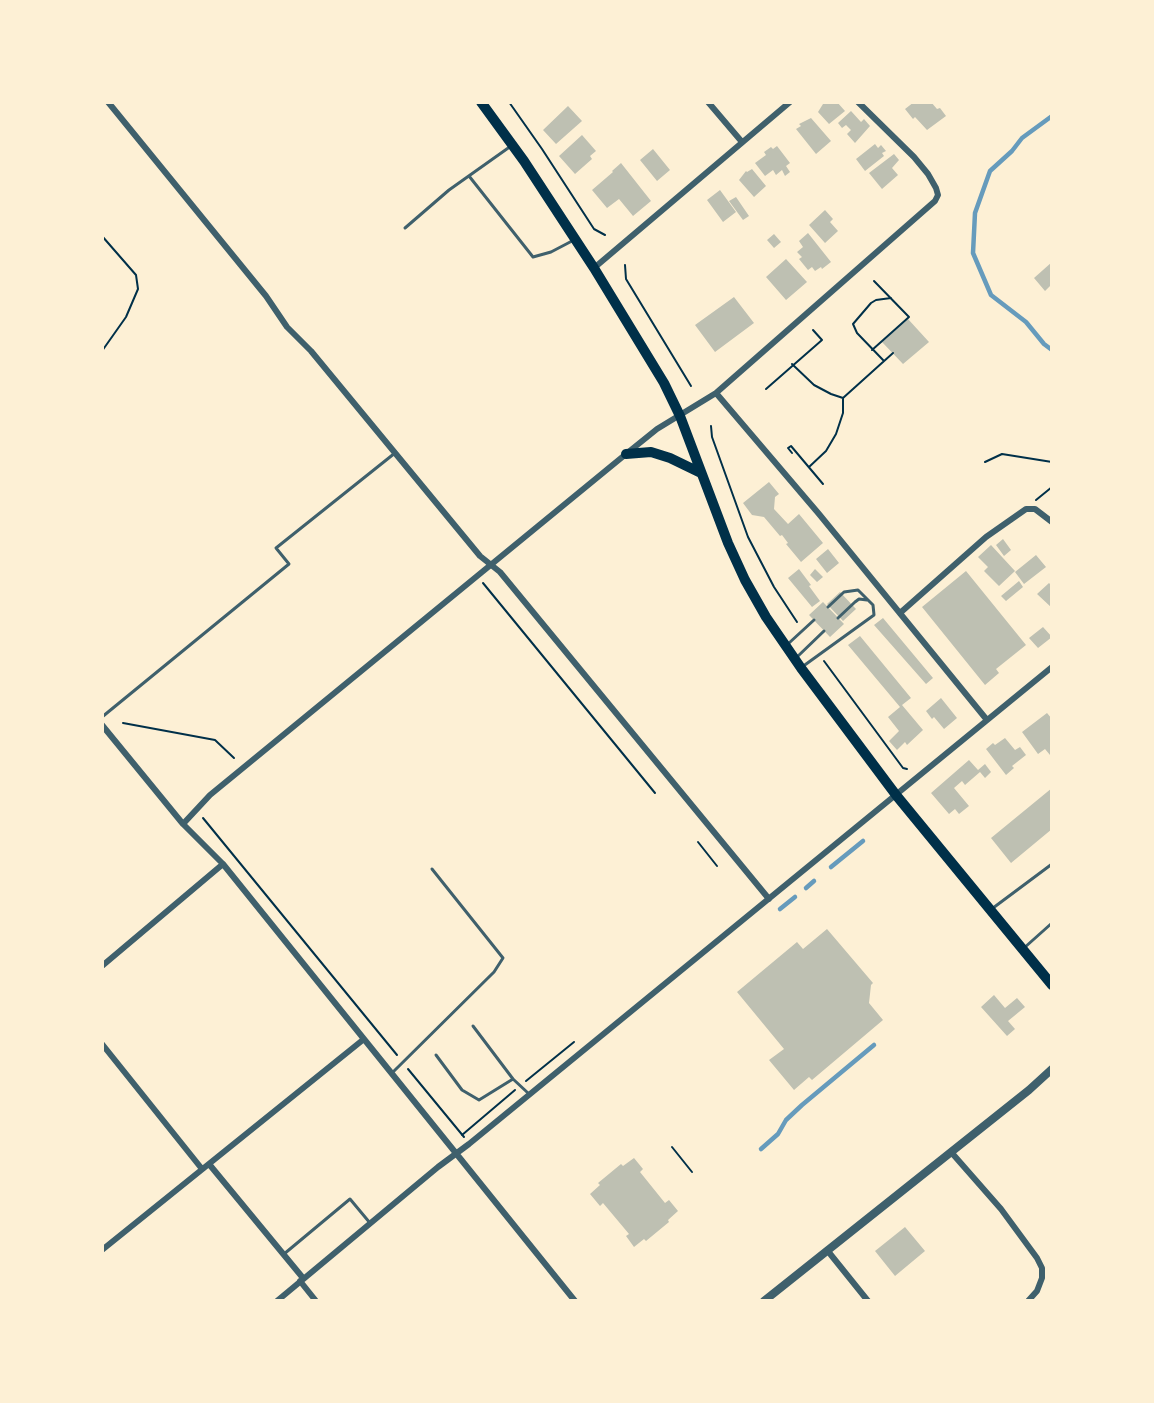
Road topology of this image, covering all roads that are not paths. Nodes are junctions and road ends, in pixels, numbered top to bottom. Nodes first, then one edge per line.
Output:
1 (108, 102) edge
2 (482, 102) edge
3 (708, 102) edge
4 (790, 102) edge
5 (858, 102) edge
6 (742, 142) junction
7 (513, 145) junction
8 (469, 176) junction
9 (405, 228) dead end
10 (575, 239) junction
11 (594, 267) junction
12 (716, 393) junction
13 (680, 416) junction
14 (395, 453) junction
15 (626, 454) junction
16 (701, 473) junction
17 (1052, 522) edge
18 (491, 564) junction
19 (869, 600) junction
20 (828, 607) dead end
21 (900, 613) junction
22 (838, 618) dead end
23 (814, 620) dead end
24 (824, 631) dead end
25 (785, 646) junction
26 (798, 663) junction
27 (1052, 667) edge
28 (102, 717) edge
29 (987, 720) junction
30 (102, 725) edge
31 (896, 795) junction
32 (183, 824) junction
33 (222, 864) junction
34 (1052, 864) edge
35 (432, 869) dead end
36 (768, 899) junction
37 (991, 910) junction
38 (1052, 923) edge
39 (1023, 949) junction
40 (102, 966) edge
41 (1052, 985) edge
42 (473, 1026) dead end
43 (364, 1039) junction
44 (102, 1044) edge
45 (436, 1055) dead end
46 (1052, 1069) edge
47 (392, 1073) junction
48 (513, 1079) junction
49 (530, 1095) junction
50 (951, 1152) junction
51 (457, 1154) junction
52 (209, 1164) junction
53 (202, 1169) junction
54 (370, 1223) junction
55 (102, 1250) edge
56 (827, 1250) junction
57 (284, 1254) junction
58 (302, 1280) junction
59 (277, 1301) edge
60 (316, 1301) edge
61 (575, 1301) edge
62 (764, 1301) edge
63 (868, 1301) edge
64 (1028, 1301) edge

1 - 14 street
2 - 7 main road
3 - 6 street
4 - 6 street
5 - 12 street
6 - 11 street
7 - 8 lane
7 - 10 main road
8 - 9 lane
8 - 10 lane
10 - 11 main road
11 - 13 main road
12 - 13 street
12 - 21 street
13 - 15 street
13 - 16 main road
14 - 18 street
14 - 28 lane
15 - 16 main road
15 - 18 street
16 - 25 main road
17 - 21 street
18 - 32 street
18 - 36 street
19 - 20 lane
19 - 22 lane
19 - 26 lane
21 - 29 street
23 - 25 lane
24 - 26 lane
25 - 26 main road
26 - 31 main road
27 - 29 street
29 - 31 street
30 - 32 street
31 - 36 street
31 - 37 main road
32 - 33 street
33 - 40 street
33 - 43 street
34 - 37 lane
35 - 47 lane
36 - 49 street
37 - 39 main road
38 - 39 lane
39 - 41 main road
42 - 48 lane
43 - 47 street
43 - 52 street
44 - 53 street
45 - 48 lane
46 - 50 street
47 - 51 street
48 - 49 lane
49 - 51 street
50 - 56 street
50 - 64 street
51 - 54 street
51 - 61 street
52 - 53 street
52 - 57 street
53 - 55 street
54 - 57 lane
54 - 58 street
56 - 62 street
56 - 63 street
57 - 58 street
58 - 59 street
58 - 60 street

